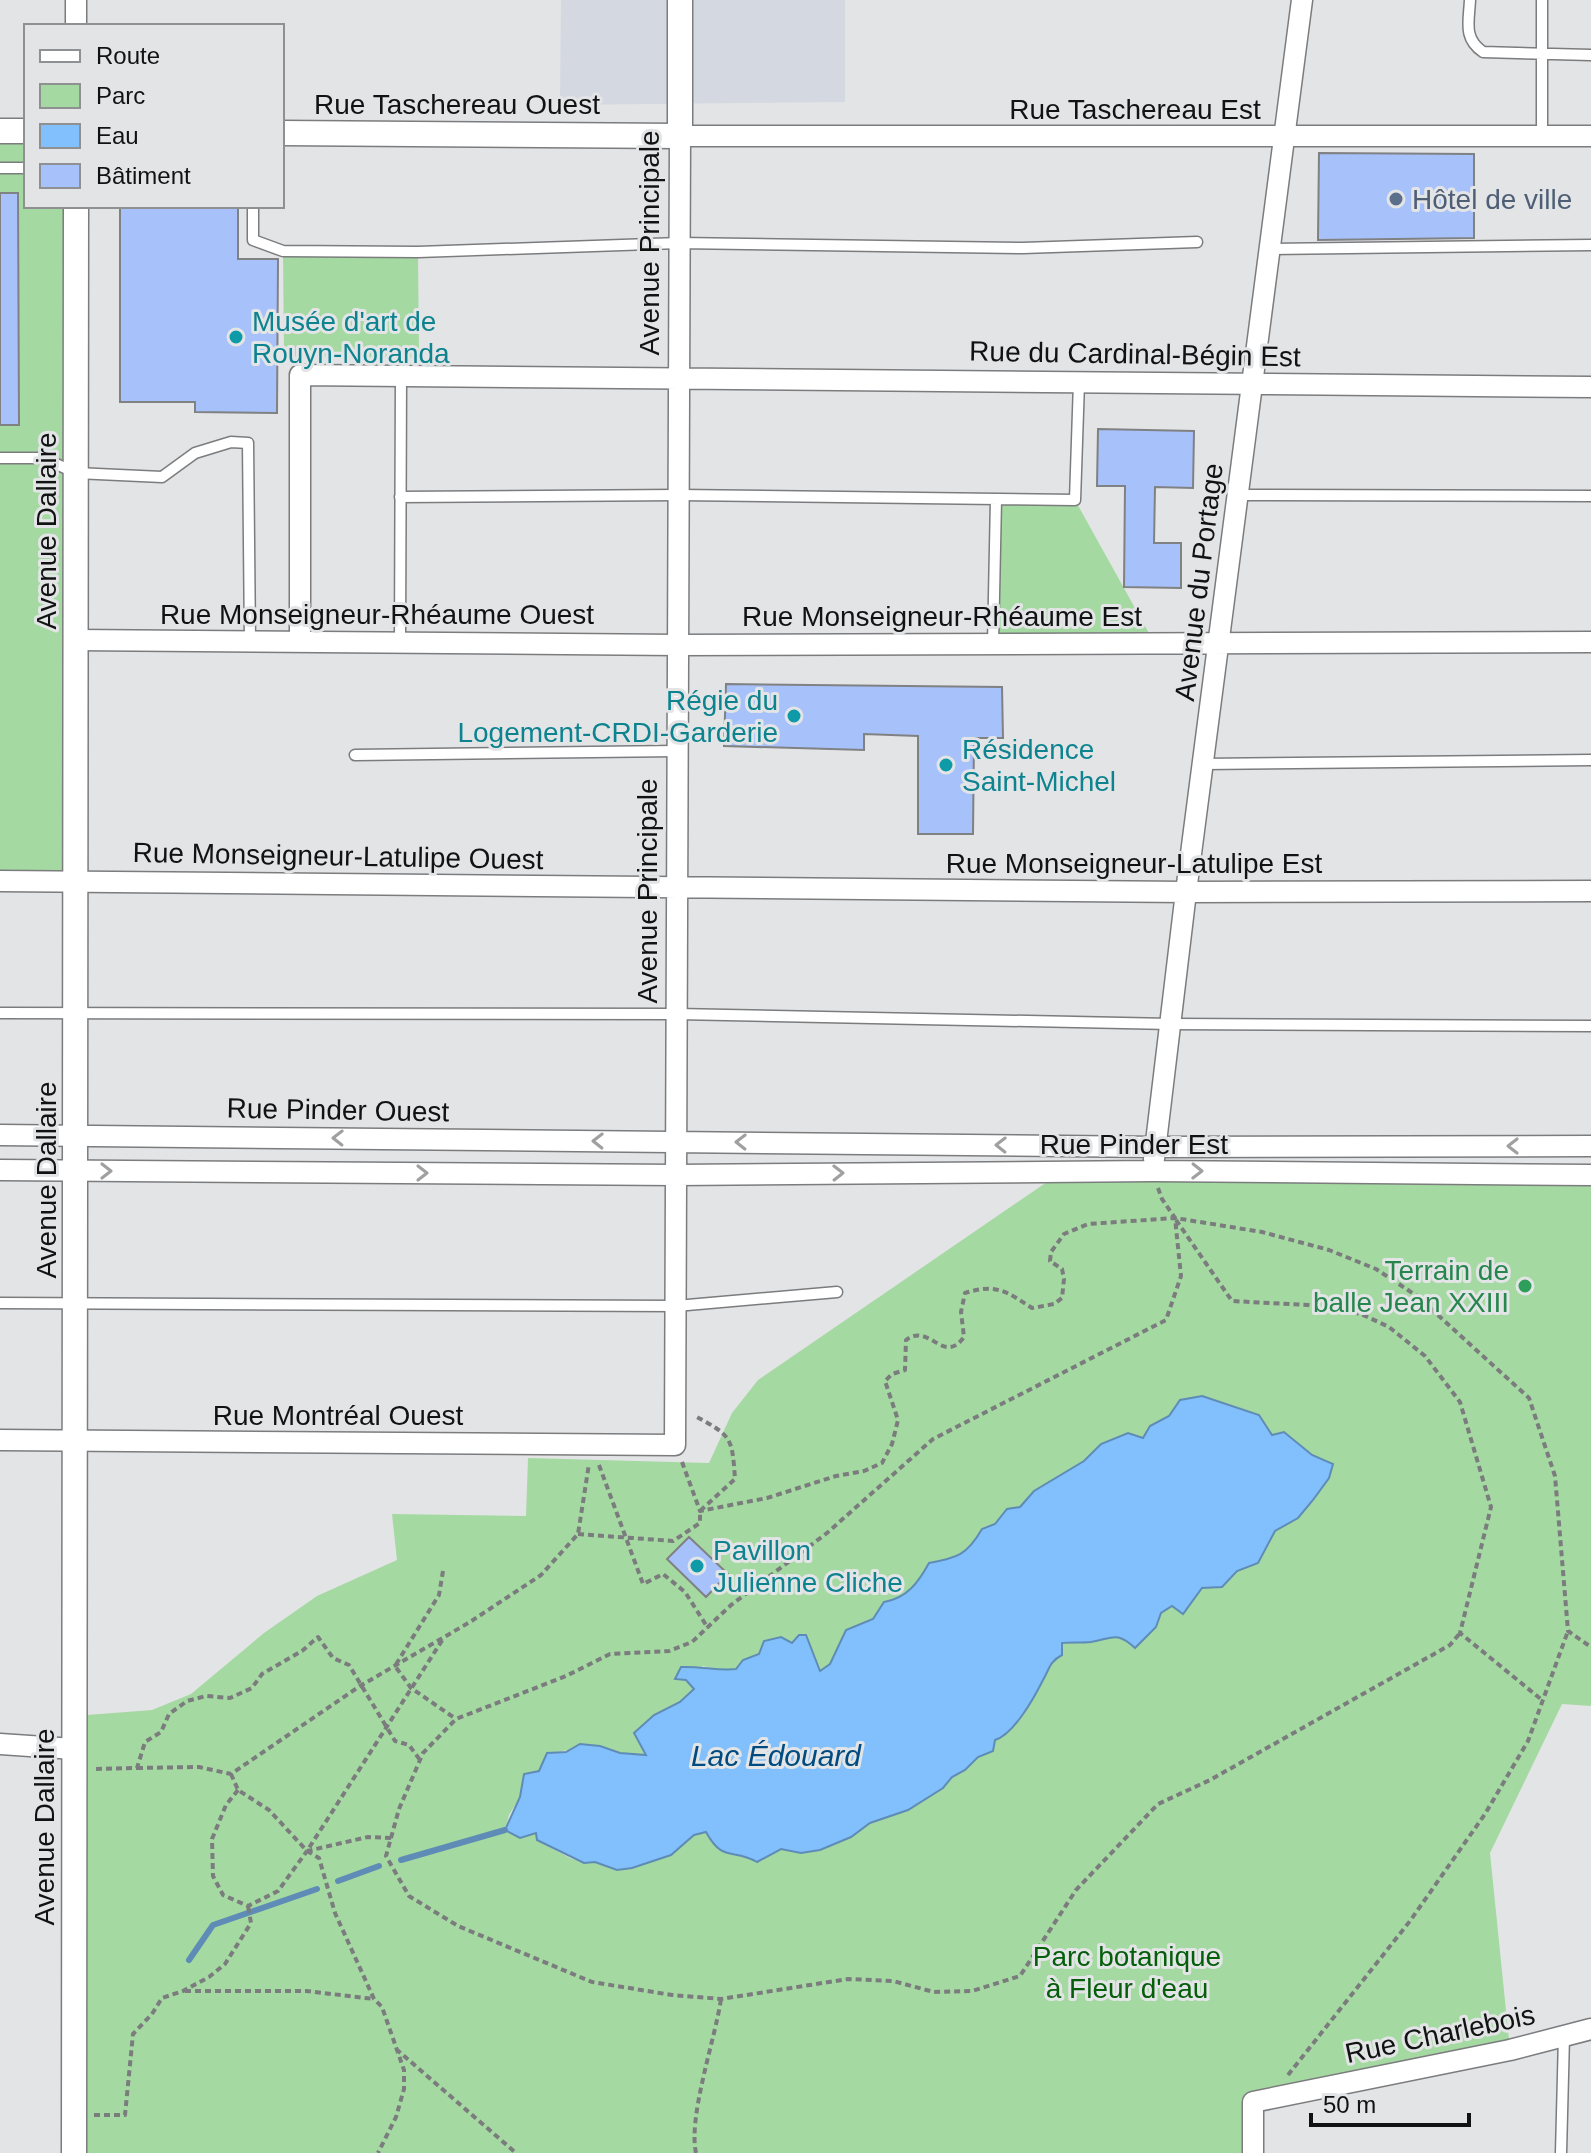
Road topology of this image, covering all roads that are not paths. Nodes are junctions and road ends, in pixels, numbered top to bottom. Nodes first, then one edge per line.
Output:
1 (76, 0) edge
2 (680, 0) edge
3 (1302, 0) edge
4 (1470, 0) edge
5 (1542, 0) edge
6 (76, 24) edge
7 (1542, 55) junction
8 (1591, 55) edge
9 (0, 131) edge
10 (24, 131) edge
11 (284, 133) edge
12 (680, 136) junction
13 (1542, 136) junction
14 (1591, 136) edge
15 (1285, 137) junction
16 (0, 168) edge
17 (24, 168) edge
18 (76, 208) edge
19 (253, 208) edge
20 (1197, 242) dead end
21 (679, 243) junction
22 (1591, 245) edge
23 (1270, 249) junction
24 (401, 376) junction
25 (679, 378) junction
26 (1079, 382) junction
27 (1252, 384) junction
28 (1591, 387) edge
29 (0, 458) edge
30 (76, 473) junction
31 (679, 495) junction
32 (1238, 495) junction
33 (1591, 496) edge
34 (400, 497) junction
35 (996, 499) junction
36 (75, 640) junction
37 (250, 642) junction
38 (300, 642) junction
39 (400, 642) junction
40 (1591, 642) edge
41 (1219, 643) junction
42 (993, 644) junction
43 (678, 645) junction
44 (677, 751) junction
45 (355, 755) dead end
46 (1591, 760) edge
47 (1203, 764) junction
48 (0, 881) edge
49 (75, 881) junction
50 (676, 888) junction
51 (1591, 891) edge
52 (1186, 892) junction
53 (75, 1012) junction
54 (0, 1013) edge
55 (677, 1014) junction
56 (1171, 1024) junction
57 (1591, 1026) edge
58 (0, 1135) edge
59 (75, 1135) junction
60 (676, 1142) junction
61 (1591, 1146) edge
62 (1156, 1147) junction
63 (0, 1170) edge
64 (75, 1171) junction
65 (1153, 1171) junction
66 (676, 1175) junction
67 (1591, 1175) edge
68 (837, 1292) dead end
69 (0, 1303) edge
70 (76, 1303) junction
71 (676, 1306) junction
72 (0, 1440) edge
73 (75, 1441) junction
74 (675, 1445) joint
75 (0, 1744) edge
76 (74, 1760) junction
77 (1591, 2029) edge
78 (1565, 2034) junction
79 (74, 2153) edge
80 (1253, 2153) edge
81 (1561, 2153) edge

1 - 6 street
2 - 12 street, Avenue Principale
3 - 15 street, Avenue du Portage
4 - 7 lane
5 - 7 lane
7 - 8 lane
7 - 13 lane
9 - 10 street
11 - 12 street, Rue Taschereau Ouest
12 - 15 street, Rue Taschereau Est
12 - 21 street, Avenue Principale
13 - 14 street, Rue Taschereau Est
13 - 15 street, Rue Taschereau Est
15 - 23 street, Avenue du Portage
16 - 17 lane
18 - 30 street, Avenue Dallaire
19 - 21 lane
20 - 21 lane
21 - 25 street, Avenue Principale
22 - 23 lane
23 - 27 street, Avenue du Portage
24 - 25 street, Rue du Cardinal-Bégin Est
24 - 34 lane
24 - 38 street, Rue du Cardinal-Bégin Est
25 - 26 street, Rue du Cardinal-Bégin Est
25 - 31 street, Avenue Principale
26 - 27 street, Rue du Cardinal-Bégin Est
26 - 35 lane
27 - 28 street, Rue du Cardinal-Bégin Est
27 - 32 street, Avenue du Portage
29 - 30 lane
30 - 36 street, Avenue Dallaire
30 - 37 lane
31 - 34 lane
31 - 35 lane
31 - 43 street, Avenue Principale
32 - 33 lane
32 - 41 street, Avenue du Portage
34 - 39 lane
35 - 42 lane
36 - 37 street, Rue Monseigneur-Rhéaume Ouest
36 - 49 street, Avenue Dallaire
37 - 38 street, Rue Monseigneur-Rhéaume Ouest
38 - 39 street, Rue Monseigneur-Rhéaume Ouest
39 - 43 street, Rue Monseigneur-Rhéaume Ouest
40 - 41 street, Rue Monseigneur-Rhéaume Est
41 - 42 street, Rue Monseigneur-Rhéaume Est
41 - 47 street, Avenue du Portage
42 - 43 street, Rue Monseigneur-Rhéaume Est
43 - 44 street, Avenue Principale
44 - 45 lane
44 - 50 street, Avenue Principale
46 - 47 lane
47 - 52 street, Avenue du Portage
48 - 49 street, Rue Monseigneur-Latulipe Ouest
49 - 50 street, Rue Monseigneur-Latulipe Ouest
49 - 53 street, Avenue Dallaire
50 - 52 street, Rue Monseigneur-Latulipe Est
50 - 55 street, Avenue Principale
51 - 52 street, Rue Monseigneur-Latulipe Est
52 - 56 street, Avenue du Portage
53 - 54 lane
53 - 55 lane
53 - 59 street, Avenue Dallaire
55 - 56 lane
55 - 60 street, Avenue Principale
56 - 57 lane
56 - 62 street, Avenue du Portage
58 - 59 street, Rue Pinder Ouest
60 -> 59 street, Rue Pinder Ouest
59 - 64 street, Avenue Dallaire
62 -> 60 street, Rue Pinder Est
60 - 66 street, Avenue Principale
61 -> 62 street, Rue Pinder Est
62 - 65 street, Avenue du Portage
63 - 64 street
64 -> 66 street
64 - 70 street, Avenue Dallaire
66 -> 65 street, Rue Pinder Est
65 -> 67 street, Rue Pinder Est
66 - 71 street, Avenue Principale
68 - 71 lane
69 - 70 lane
70 - 71 lane
70 - 73 street, Avenue Dallaire
71 - 74 street, Avenue Principale
72 - 73 street, Rue Montréal Ouest
73 - 74 street, Rue Montréal Ouest
73 - 76 street, Avenue Dallaire
75 - 76 street
76 - 79 street, Avenue Dallaire
77 - 78 street, Rue Charlebois
78 - 80 street, Rue Charlebois
78 - 81 lane

